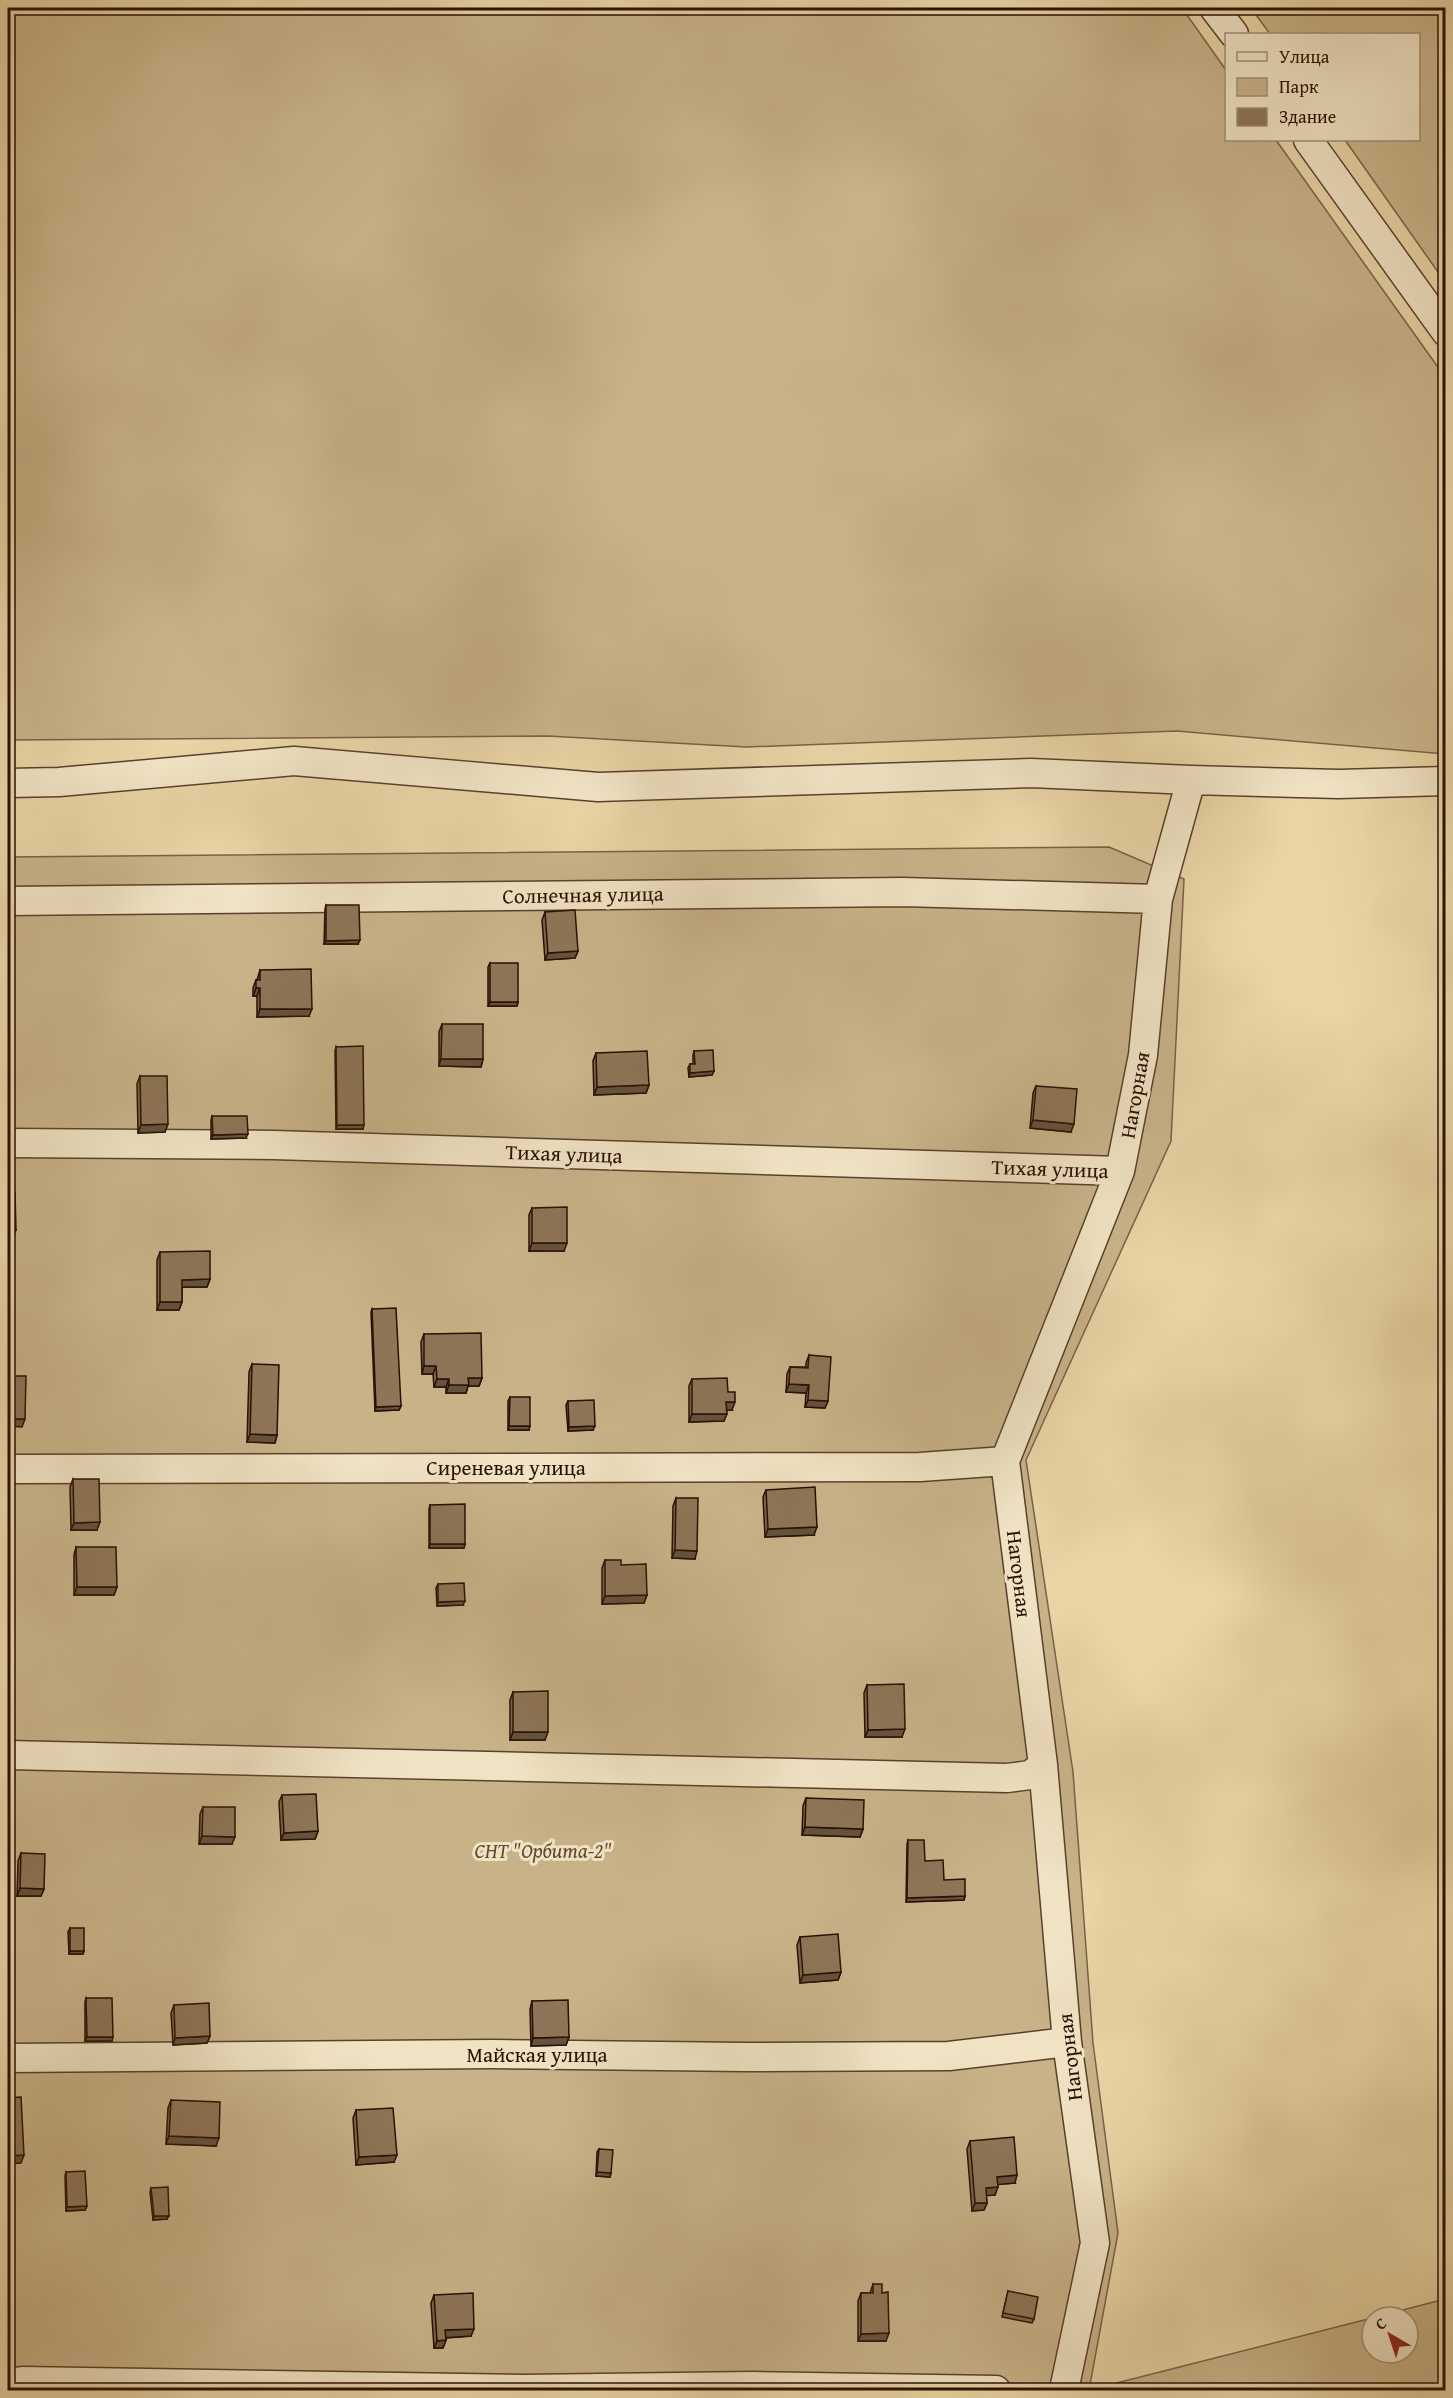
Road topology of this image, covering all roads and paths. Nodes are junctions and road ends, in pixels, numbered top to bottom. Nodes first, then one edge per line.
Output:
1 (1214, 8) edge
2 (1233, 33) edge
3 (1309, 141) edge
4 (1446, 332) edge
5 (1191, 780) junction
6 (1446, 782) edge
7 (8, 783) edge
8 (1158, 899) junction
9 (8, 901) edge
10 (8, 1143) edge
11 (1120, 1171) junction
12 (1005, 1461) junction
13 (8, 1469) edge
14 (8, 1755) edge
15 (1043, 1765) junction
16 (1066, 2042) junction
17 (8, 2058) edge
18 (8, 2383) edge
19 (996, 2391) edge
20 (1064, 2391) edge

1 - 2 street
3 - 4 street
5 - 6 street
5 - 7 street
5 - 8 street, Нагорная
8 - 9 street, Солнечная улица
8 - 11 street, Нагорная
10 - 11 street, Тихая улица
11 - 12 street, Нагорная
12 - 13 street, Сиреневая улица
12 - 15 street, Нагорная
14 - 15 street
15 - 16 street, Нагорная
16 - 17 street, Майская улица
16 - 20 street, Нагорная
18 - 19 street

